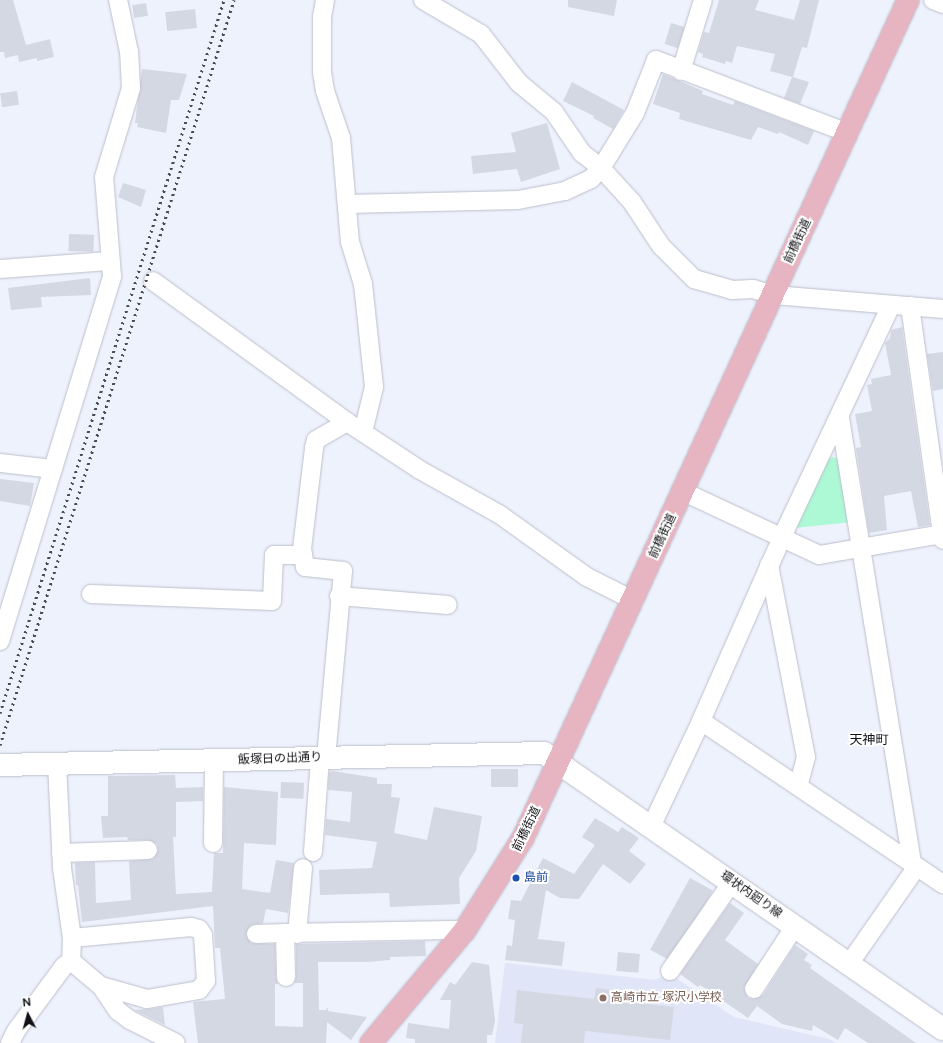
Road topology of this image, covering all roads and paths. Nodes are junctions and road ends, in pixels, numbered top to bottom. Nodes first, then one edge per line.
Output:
1 (118, 0) edge
2 (325, 0) edge
3 (423, 0) edge
4 (703, 0) edge
5 (908, 0) edge
6 (933, 0) edge
7 (943, 4) edge
8 (681, 71) junction
9 (848, 134) junction
10 (601, 168) junction
11 (346, 204) junction
12 (110, 261) junction
13 (0, 269) edge
14 (153, 280) dead end
15 (774, 295) junction
16 (891, 305) junction
17 (910, 306) junction
18 (943, 309) edge
19 (840, 418) junction
20 (347, 422) junction
21 (363, 432) junction
22 (0, 463) edge
23 (53, 469) junction
24 (684, 492) junction
25 (943, 536) edge
26 (782, 537) junction
27 (861, 550) junction
28 (303, 555) junction
29 (769, 565) junction
30 (91, 594) dead end
31 (339, 596) junction
32 (633, 600) junction
33 (448, 605) dead end
34 (0, 641) edge
35 (701, 721) junction
36 (323, 758) junction
37 (214, 762) junction
38 (558, 762) junction
39 (57, 764) junction
40 (0, 765) edge
41 (798, 786) junction
42 (651, 826) junction
43 (213, 843) dead end
44 (148, 850) dead end
45 (313, 852) dead end
46 (61, 853) junction
47 (917, 867) junction
48 (943, 867) edge
49 (303, 868) dead end
50 (732, 882) junction
51 (943, 884) edge
52 (795, 926) junction
53 (465, 930) junction
54 (256, 934) dead end
55 (291, 934) junction
56 (72, 938) junction
57 (71, 961) junction
58 (849, 964) junction
59 (670, 971) dead end
60 (286, 977) dead end
61 (101, 986) junction
62 (754, 989) dead end
63 (943, 1030) edge
64 (10, 1043) edge
65 (176, 1043) edge
66 (371, 1043) edge

1 - 12 street
2 - 11 street
3 - 10 street
4 - 8 street
5 - 9 main road, 前橋街道
6 - 7 street
8 - 9 street
8 - 10 street
9 - 15 main road, 前橋街道
10 - 11 street
10 - 15 street
11 - 21 street
12 - 13 street
12 - 23 street
14 - 20 street
15 - 16 street
15 - 24 main road, 前橋街道
16 - 17 street
16 - 19 street
17 - 18 street
17 - 25 street
19 - 26 street
19 - 27 street
20 - 21 street
20 - 28 street
21 - 32 street
22 - 23 street
23 - 34 street
24 - 26 street
24 - 32 main road, 前橋街道
25 - 27 street
26 - 27 street
26 - 29 street
27 - 47 street
28 - 30 street
28 - 31 street
29 - 35 street
29 - 41 street
31 - 33 street
31 - 36 street
32 - 38 main road, 前橋街道
35 - 41 street
35 - 42 street
36 - 37 street, 飯塚日の出通り
36 - 38 street, 飯塚日の出通り
36 - 45 street
37 - 39 street, 飯塚日の出通り
37 - 43 street
38 - 42 street, 環状内廻り線
38 - 53 main road, 前橋街道
39 - 40 street, 飯塚日の出通り
39 - 46 street
41 - 47 street
42 - 50 street, 環状内廻り線
44 - 46 street
46 - 56 street
47 - 48 street
47 - 51 street
47 - 58 street
49 - 55 street
50 - 52 street, 環状内廻り線
50 - 59 street
52 - 58 street, 環状内廻り線
52 - 62 street
53 - 55 street
53 - 66 main road, 前橋街道
54 - 55 street
55 - 60 street
56 - 57 street
56 - 61 street
57 - 61 street
57 - 64 street
58 - 63 street, 環状内廻り線
61 - 65 street

